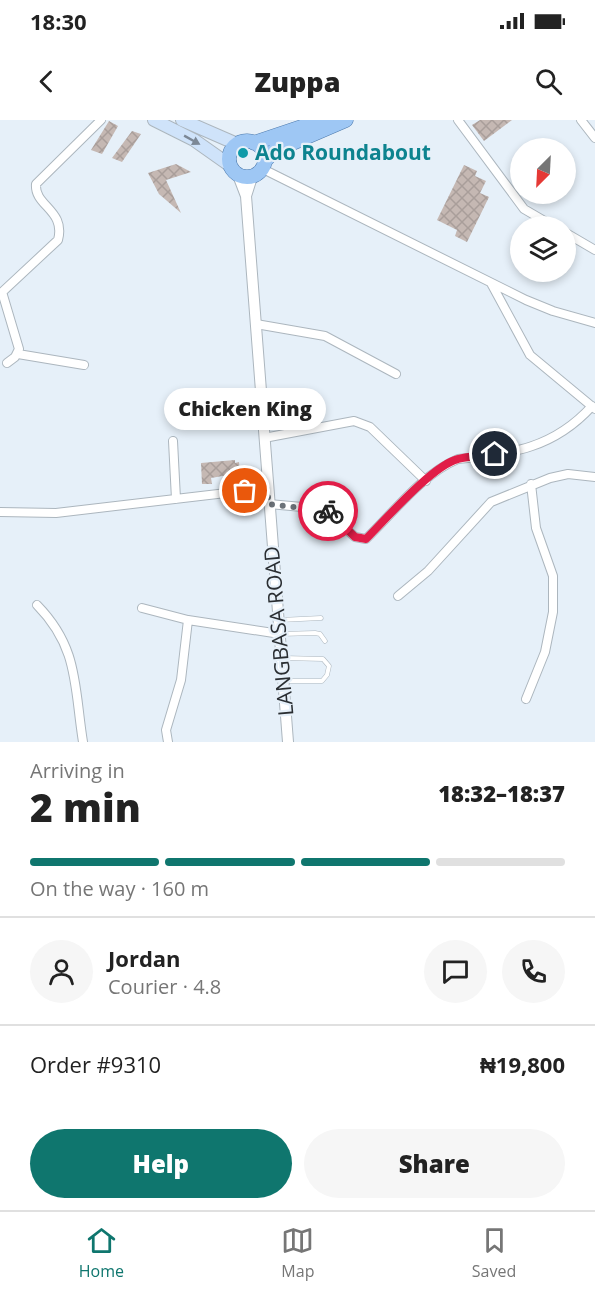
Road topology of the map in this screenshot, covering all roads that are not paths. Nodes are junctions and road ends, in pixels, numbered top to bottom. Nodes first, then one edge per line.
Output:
1 (101, 120) edge
2 (154, 120) edge
3 (182, 120) edge
4 (322, 120) edge
5 (346, 120) edge
6 (458, 120) edge
7 (581, 120) edge
8 (595, 138) edge
9 (254, 143) junction
10 (237, 144) junction
11 (260, 169) junction
12 (233, 170) junction
13 (246, 196) junction
14 (536, 216) edge
15 (576, 239) edge
16 (595, 250) edge
17 (491, 282) junction
18 (1, 293) edge
19 (595, 323) edge
20 (256, 324) junction
21 (18, 354) junction
22 (7, 363) dead end
23 (84, 365) dead end
24 (396, 374) dead end
25 (594, 408) edge
26 (264, 438) junction
27 (173, 441) dead end
28 (595, 477) edge
29 (426, 481) junction
30 (531, 484) junction
31 (268, 488) junction
32 (176, 499) junction
33 (268, 504) junction
34 (0, 512) edge
35 (398, 596) dead end
36 (37, 605) dead end
37 (142, 608) dead end
38 (321, 618) dead end
39 (188, 620) junction
40 (278, 620) junction
41 (280, 634) junction
42 (325, 641) dead end
43 (281, 658) junction
44 (283, 681) junction
45 (526, 699) dead end
46 (83, 742) edge
47 (168, 742) edge
48 (288, 742) edge

1 - 18 street
2 -> 12 main road
3 - 10 main road
4 - 9 main road
5 - 11 main road
6 - 14 street
7 - 8 street
9 - 10 main road
9 - 11 main road
10 - 12 main road
11 - 12 main road
11 - 13 street
11 - 17 street
12 - 13 street
13 - 20 street, LANGBASA ROAD
15 - 16 street
17 - 19 street
17 - 25 street
18 - 21 street
20 - 24 street
20 - 26 street, LANGBASA ROAD
21 - 22 street
21 - 23 street
25 - 29 street
26 - 29 street
26 - 31 street, LANGBASA ROAD
27 - 32 street
28 - 30 street
29 - 33 street
30 - 35 street
30 - 45 street
31 - 32 street
31 - 33 street, LANGBASA ROAD
32 - 34 street
33 - 40 street, LANGBASA ROAD
36 - 46 street
37 - 39 street
38 - 40 lane
39 - 41 street
39 - 47 street
40 - 41 street, LANGBASA ROAD
41 - 42 lane
41 - 43 street, LANGBASA ROAD
43 - 44 street, LANGBASA ROAD
43 - 44 lane
44 - 48 street, LANGBASA ROAD

